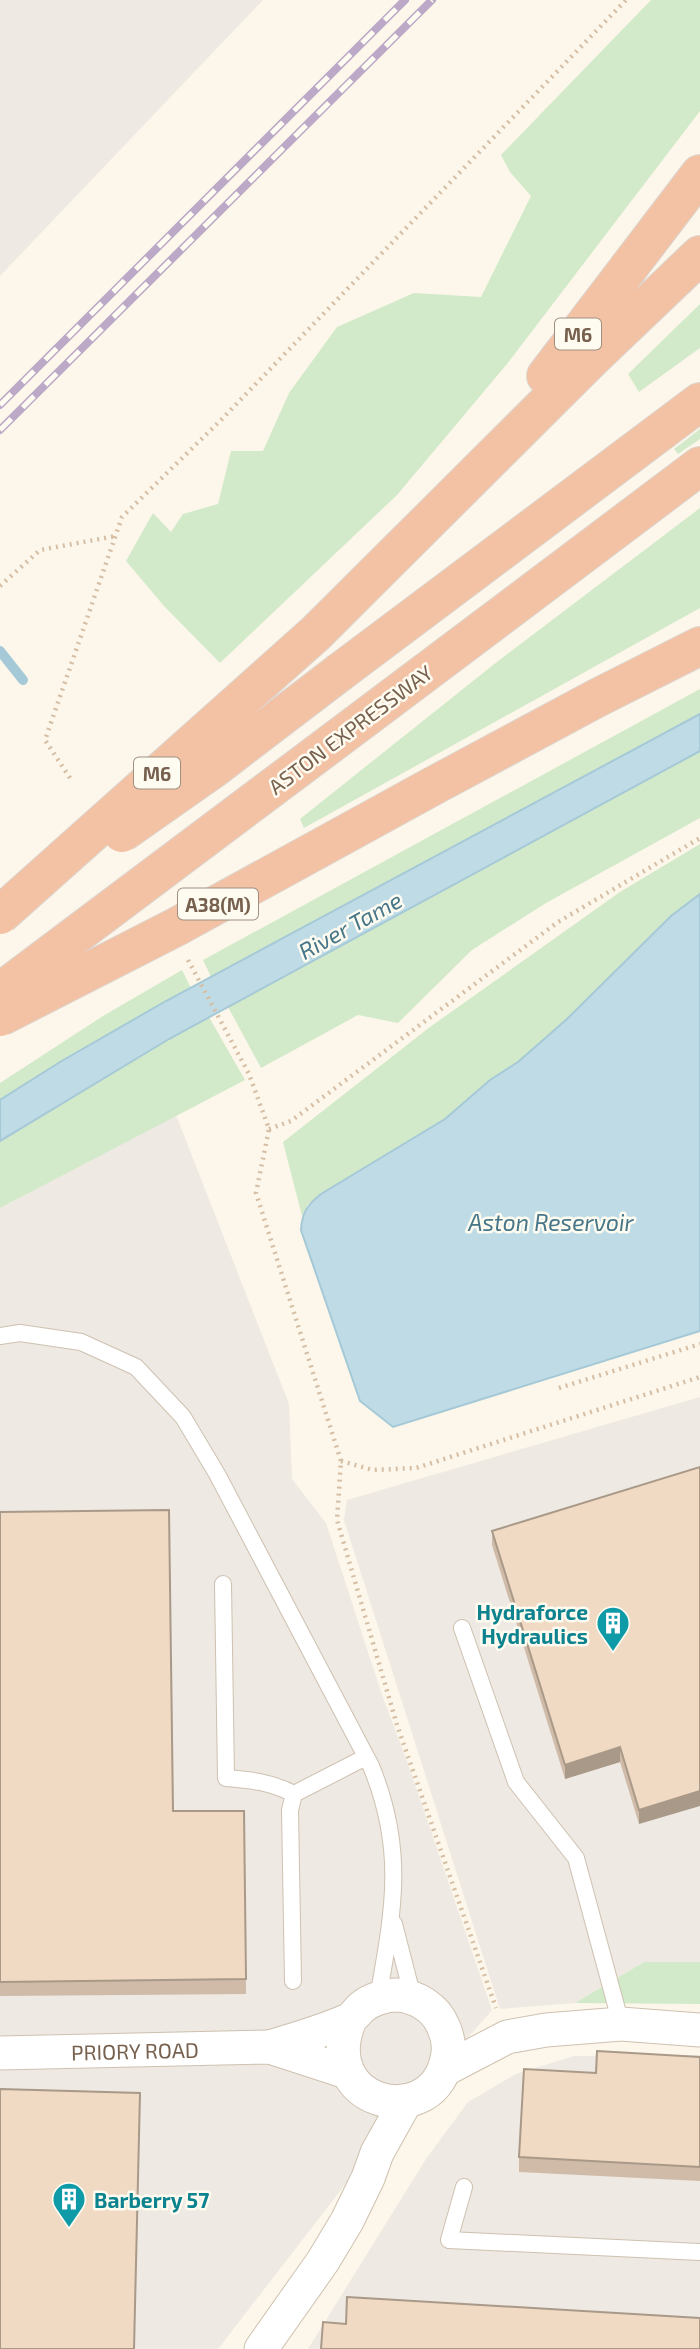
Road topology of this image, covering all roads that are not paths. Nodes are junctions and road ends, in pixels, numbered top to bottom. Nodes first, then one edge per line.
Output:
1 (700, 174) edge
2 (700, 255) edge
3 (700, 402) edge
4 (700, 466) edge
5 (455, 494) junction
6 (700, 644) edge
7 (0, 917) edge
8 (0, 992) edge
9 (0, 1017) edge
10 (0, 1336) edge
11 (223, 1584) dead end
12 (463, 1628) dead end
13 (366, 1757) junction
14 (294, 1794) junction
15 (392, 1918) junction
16 (293, 1981) dead end
17 (378, 1998) junction
18 (414, 1998) junction
19 (350, 2020) junction
20 (441, 2020) junction
21 (621, 2024) junction
22 (700, 2030) edge
23 (507, 2037) junction
24 (270, 2048) junction
25 (0, 2053) edge
26 (444, 2070) junction
27 (353, 2080) junction
28 (405, 2101) junction
29 (377, 2153) junction
30 (464, 2187) dead end
31 (700, 2252) edge
32 (261, 2349) edge

1 - 5 highway, M6
2 - 5 highway, M6
3 - 7 highway, bridge
4 - 8 highway, ASTON EXPRESSWAY / A38(M), bridge
5 - 7 highway, M6, bridge
6 - 9 highway, A38(M), bridge
10 - 13 lane
11 - 14 lane
12 - 21 lane
13 - 14 lane
13 - 15 lane
14 - 16 lane
15 - 17 lane
15 - 18 lane
17 - 18 street
17 - 19 street
18 - 20 street
19 - 24 street, PRIORY ROAD
19 - 27 street
20 - 23 street
20 - 26 street
21 - 22 street
21 - 23 street
23 - 26 street
24 - 25 street, PRIORY ROAD
24 - 27 street, PRIORY ROAD
26 - 28 street
27 - 28 street
27 - 29 street
28 - 29 street
29 - 32 street
30 - 31 lane

